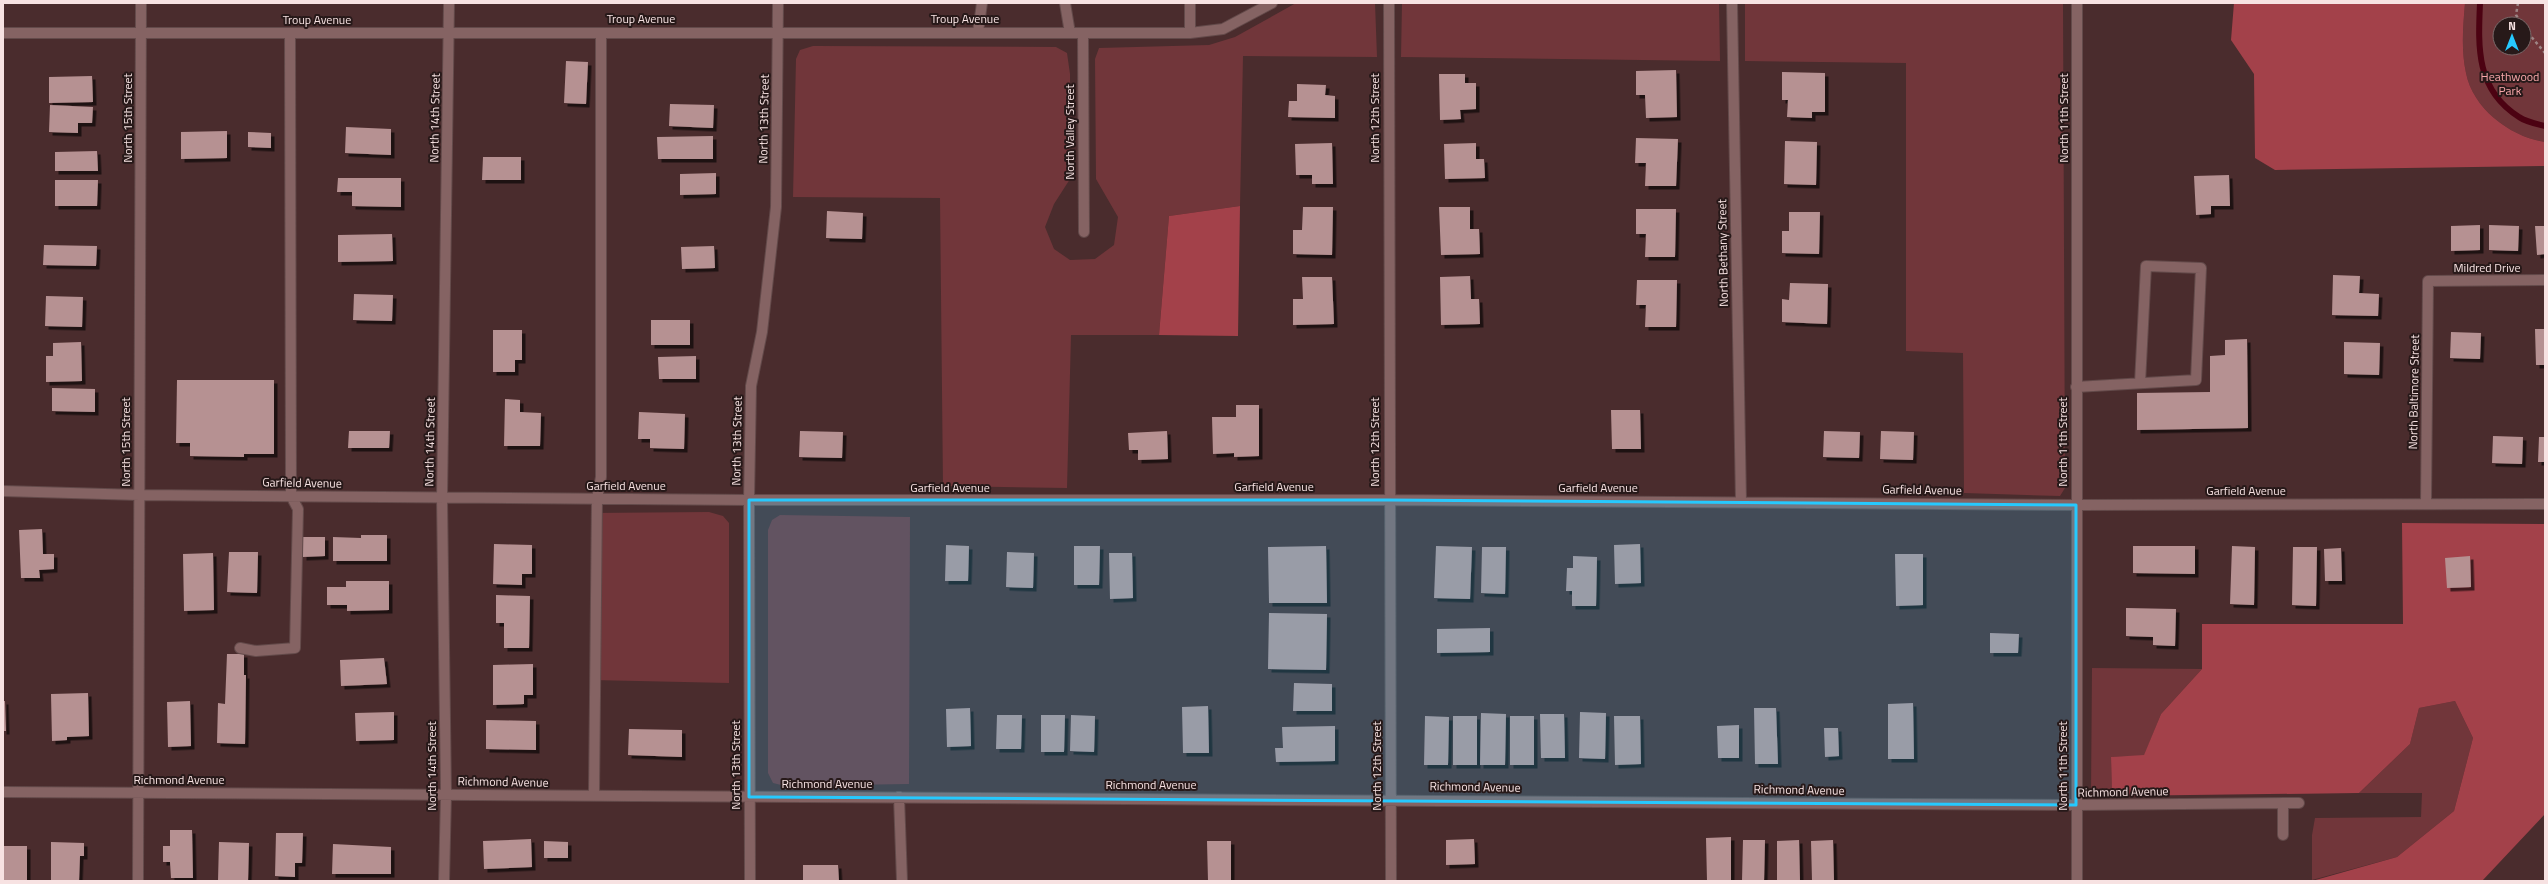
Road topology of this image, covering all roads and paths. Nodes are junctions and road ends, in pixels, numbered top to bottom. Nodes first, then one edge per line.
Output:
1 (141, 3) edge
2 (449, 3) edge
3 (778, 3) edge
4 (982, 3) edge
5 (1065, 3) edge
6 (1190, 3) edge
7 (1272, 3) edge
8 (1389, 3) edge
9 (1732, 3) edge
10 (2077, 3) edge
11 (2518, 3) edge
12 (2517, 16) edge
13 (778, 32) junction
14 (978, 32) junction
15 (3, 33) edge
16 (290, 33) junction
17 (449, 33) junction
18 (601, 33) junction
19 (1070, 33) junction
20 (1083, 33) junction
21 (1190, 33) junction
22 (141, 34) junction
23 (2532, 38) edge
24 (2545, 53) edge
25 (1084, 232) dead end
26 (2545, 280) edge
27 (2428, 281) joint
28 (2140, 383) junction
29 (2076, 387) junction
30 (3, 491) edge
31 (139, 495) junction
32 (291, 496) junction
33 (442, 498) junction
34 (597, 499) junction
35 (749, 500) junction
36 (1388, 500) junction
37 (1741, 502) junction
38 (2426, 503) junction
39 (2545, 504) edge
40 (2076, 505) junction
41 (240, 648) dead end
42 (3, 792) edge
43 (139, 793) junction
44 (446, 794) junction
45 (594, 796) junction
46 (749, 797) junction
47 (899, 797) junction
48 (1390, 799) junction
49 (2283, 803) junction
50 (2300, 803) dead end
51 (2076, 805) junction
52 (2283, 835) dead end
53 (138, 881) edge
54 (444, 881) edge
55 (750, 881) edge
56 (902, 881) edge
57 (1391, 881) edge
58 (2077, 881) edge

1 - 22 street, North 15th Street
2 - 17 street, North 14th Street
3 - 13 street, North 13th Street
4 - 14 street
5 - 19 street
6 - 21 street
7 - 21 street, Troup Avenue
8 - 36 street, North 12th Street
9 - 37 street, North Bethany Street
10 - 29 street, North 11th Street
11 - 12 path
13 - 14 street, Troup Avenue
13 - 18 street, Troup Avenue
13 - 35 street, North 13th Street
14 - 19 street, Troup Avenue
15 - 22 street, Troup Avenue
16 - 17 street, Troup Avenue
16 - 22 street, Troup Avenue
16 - 32 street
17 - 18 street, Troup Avenue
17 - 33 street, North 14th Street
18 - 34 street
19 - 20 street, Troup Avenue
20 - 21 street, Troup Avenue
20 - 25 street, North Valley Street
22 - 31 street, North 15th Street
23 - 24 path
26 - 27 street, Mildred Drive
27 - 38 street, North Baltimore Street
28 - 28 street
28 - 29 street
29 - 40 street, North 11th Street
30 - 31 street, Garfield Avenue
31 - 32 street, Garfield Avenue
31 - 43 street, North 15th Street
32 - 33 street, Garfield Avenue
32 - 41 street
33 - 34 street, Garfield Avenue
33 - 44 street, North 14th Street
34 - 35 street, Garfield Avenue
34 - 45 street
35 - 36 street, Garfield Avenue
35 - 46 street, North 13th Street
36 - 37 street, Garfield Avenue
36 - 48 street, North 12th Street
37 - 40 street, Garfield Avenue
38 - 39 street, Garfield Avenue
38 - 40 street, Garfield Avenue
40 - 51 street, North 11th Street
42 - 43 street, Richmond Avenue
43 - 44 street, Richmond Avenue
43 - 53 street, North 15th Street
44 - 45 street, Richmond Avenue
44 - 54 street, North 14th Street
45 - 46 street, Richmond Avenue
46 - 47 street, Richmond Avenue
46 - 55 street, North 13th Street
47 - 48 street, Richmond Avenue
47 - 56 street
48 - 51 street, Richmond Avenue
48 - 57 street, North 12th Street
49 - 50 street, Richmond Avenue
49 - 51 street, Richmond Avenue
49 - 52 street
51 - 58 street, North 11th Street

